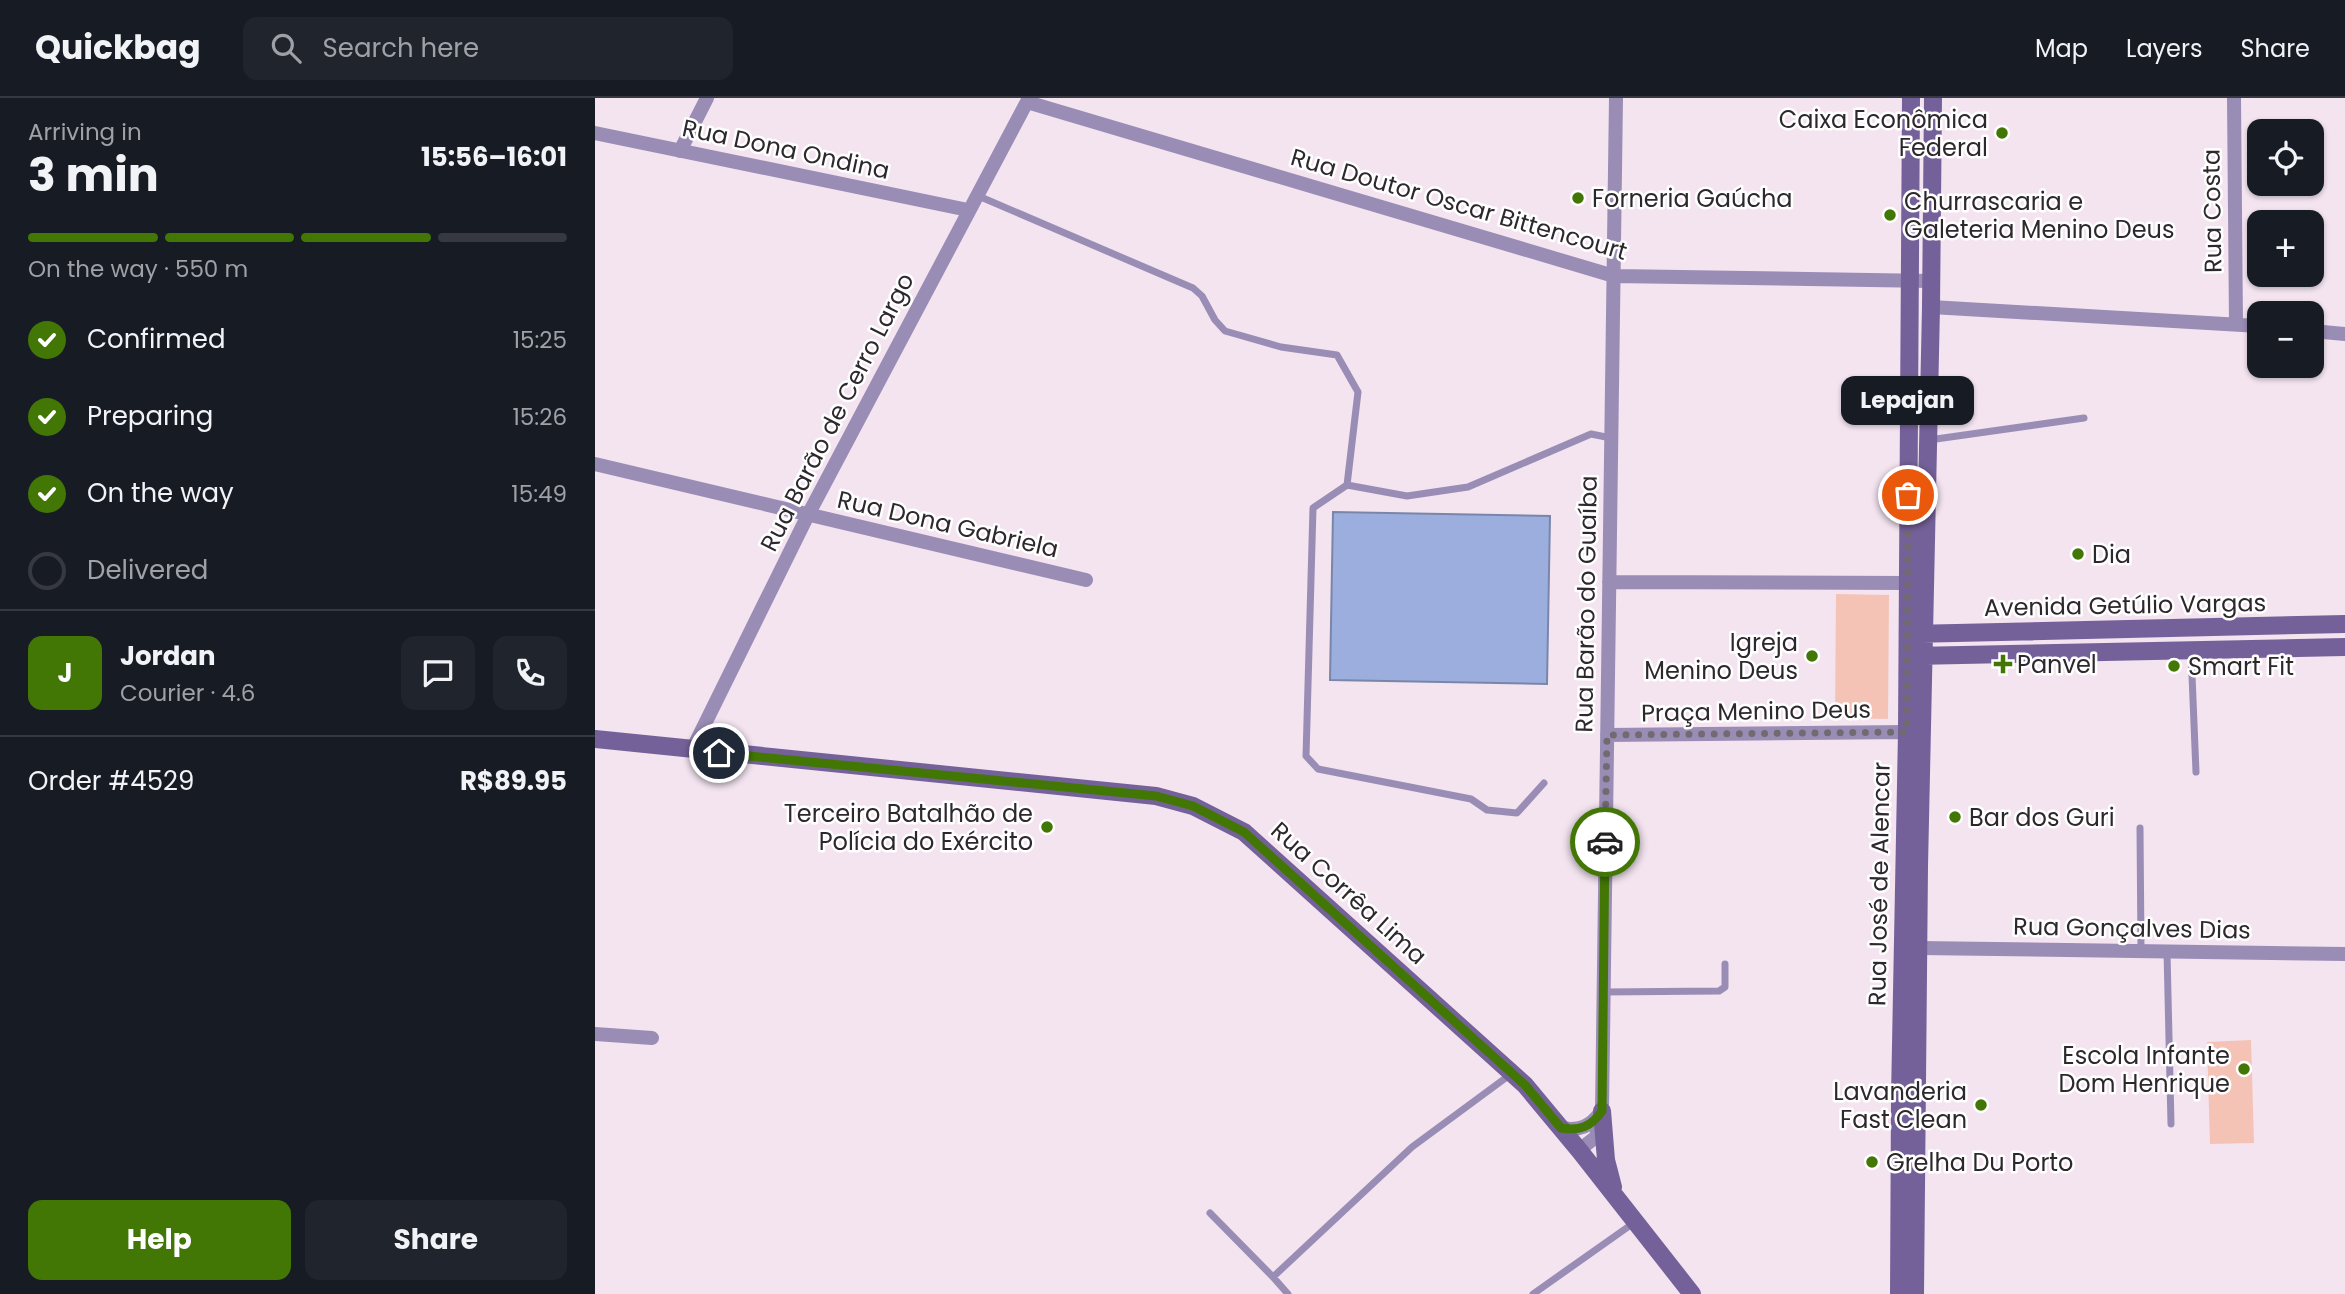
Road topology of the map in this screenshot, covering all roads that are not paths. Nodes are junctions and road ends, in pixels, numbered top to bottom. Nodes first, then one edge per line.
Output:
1 (707, 98) edge
2 (1616, 98) edge
3 (1911, 98) edge
4 (1933, 98) edge
5 (2234, 98) edge
6 (1028, 100) edge
7 (595, 133) edge
8 (680, 150) junction
9 (976, 195) junction
10 (968, 211) junction
11 (1614, 276) junction
12 (1910, 281) junction
13 (1931, 281) junction
14 (1931, 307) junction
15 (2236, 324) junction
16 (2247, 325) edge
17 (2324, 332) edge
18 (2345, 334) edge
19 (2084, 418) dead end
20 (1611, 438) junction
21 (1928, 440) junction
22 (595, 464) edge
23 (1347, 485) junction
24 (808, 515) junction
25 (1086, 580) dead end
26 (1609, 582) junction
27 (1907, 583) junction
28 (2345, 624) edge
29 (1915, 634) junction
30 (2345, 647) edge
31 (2191, 650) junction
32 (1915, 656) junction
33 (1907, 732) junction
34 (1607, 735) junction
35 (595, 739) edge
36 (692, 750) junction
37 (1922, 771) junction
38 (2196, 772) dead end
39 (1543, 783) dead end
40 (2140, 828) dead end
41 (1903, 911) junction
42 (1919, 948) junction
43 (2141, 951) junction
44 (2167, 951) junction
45 (2345, 954) edge
46 (1725, 964) dead end
47 (1902, 979) junction
48 (1603, 992) junction
49 (595, 1034) edge
50 (652, 1038) dead end
51 (1512, 1074) junction
52 (1602, 1111) junction
53 (1900, 1122) junction
54 (2171, 1124) dead end
55 (1561, 1128) junction
56 (1579, 1150) junction
57 (1915, 1175) junction
58 (1623, 1205) junction
59 (1210, 1213) dead end
60 (1636, 1222) junction
61 (1273, 1277) junction
62 (1288, 1294) edge
63 (1533, 1294) edge
64 (1692, 1294) edge
65 (1899, 1294) edge
66 (1915, 1294) edge

1 - 8 street
2 - 11 street, Rua Barão do Guaíba
3 - 12 main road, Rua José de Alencar
4 - 13 main road, Rua José de Alencar
5 - 15 street, Rua Costa
6 - 9 street, Rua Barão de Cerro Largo
6 - 11 street, Rua Doutor Oscar Bittencourt
7 - 8 street, Rua Dona Ondina
8 - 10 street, Rua Dona Ondina
9 - 10 street, Rua Barão de Cerro Largo
9 - 23 lane
10 - 24 street, Rua Barão de Cerro Largo
11 - 12 street, Rua Doutor Oscar Bittencourt
11 - 20 street, Rua Barão do Guaíba
12 - 13 street, Rua Doutor Oscar Bittencourt
12 - 27 main road, Rua José de Alencar
13 - 14 main road, Rua José de Alencar
14 - 15 street
14 - 21 main road, Rua José de Alencar
15 - 16 street
17 - 18 street
19 - 21 lane
20 - 23 lane
20 - 26 street, Rua Barão do Guaíba
21 - 29 main road, Rua José de Alencar
22 - 24 street, Rua Dona Gabriela
23 - 39 lane
24 - 25 street, Rua Dona Gabriela
24 - 36 street, Rua Barão de Cerro Largo
26 - 27 street
26 - 34 street, Rua Barão do Guaíba
27 - 29 main road, Rua José de Alencar
28 - 29 main road, Avenida Getúlio Vargas
29 - 32 main road, Rua José de Alencar
30 - 31 main road, Avenida Getúlio Vargas
31 - 32 main road, Avenida Getúlio Vargas
31 - 38 lane
32 - 33 main road, Rua José de Alencar
32 - 37 main road, Rua José de Alencar
33 - 34 street, Praça Menino Deus
33 - 37 street
33 - 41 main road, Rua José de Alencar
34 - 48 street, Rua Barão do Guaíba
35 - 36 main road, Rua Corrêa Lima
36 - 51 main road, Rua Corrêa Lima
37 - 42 main road, Rua José de Alencar
40 - 43 lane
41 - 42 main road
41 - 47 main road, Rua José de Alencar
42 - 43 street, Rua Gonçalves Dias
42 - 47 main road
42 - 57 main road, Rua José de Alencar
43 - 44 street, Rua Gonçalves Dias
44 - 45 street, Rua Gonçalves Dias
44 - 54 lane
46 - 48 lane
47 - 53 main road, Rua José de Alencar
48 - 52 street, Rua Barão do Guaíba
49 - 50 street
51 - 55 main road, Rua Corrêa Lima
51 - 61 lane
52 - 55 street
52 - 56 street, Rua Barão do Guaíba
52 - 58 main road
53 - 57 main road
53 - 65 main road, Rua José de Alencar
55 - 56 main road, Rua Corrêa Lima
56 - 58 main road, Rua Corrêa Lima
57 - 66 main road, Rua José de Alencar
58 - 60 main road, Rua Corrêa Lima
59 - 61 lane
60 - 63 lane
60 - 64 main road, Rua Corrêa Lima
61 - 62 lane

